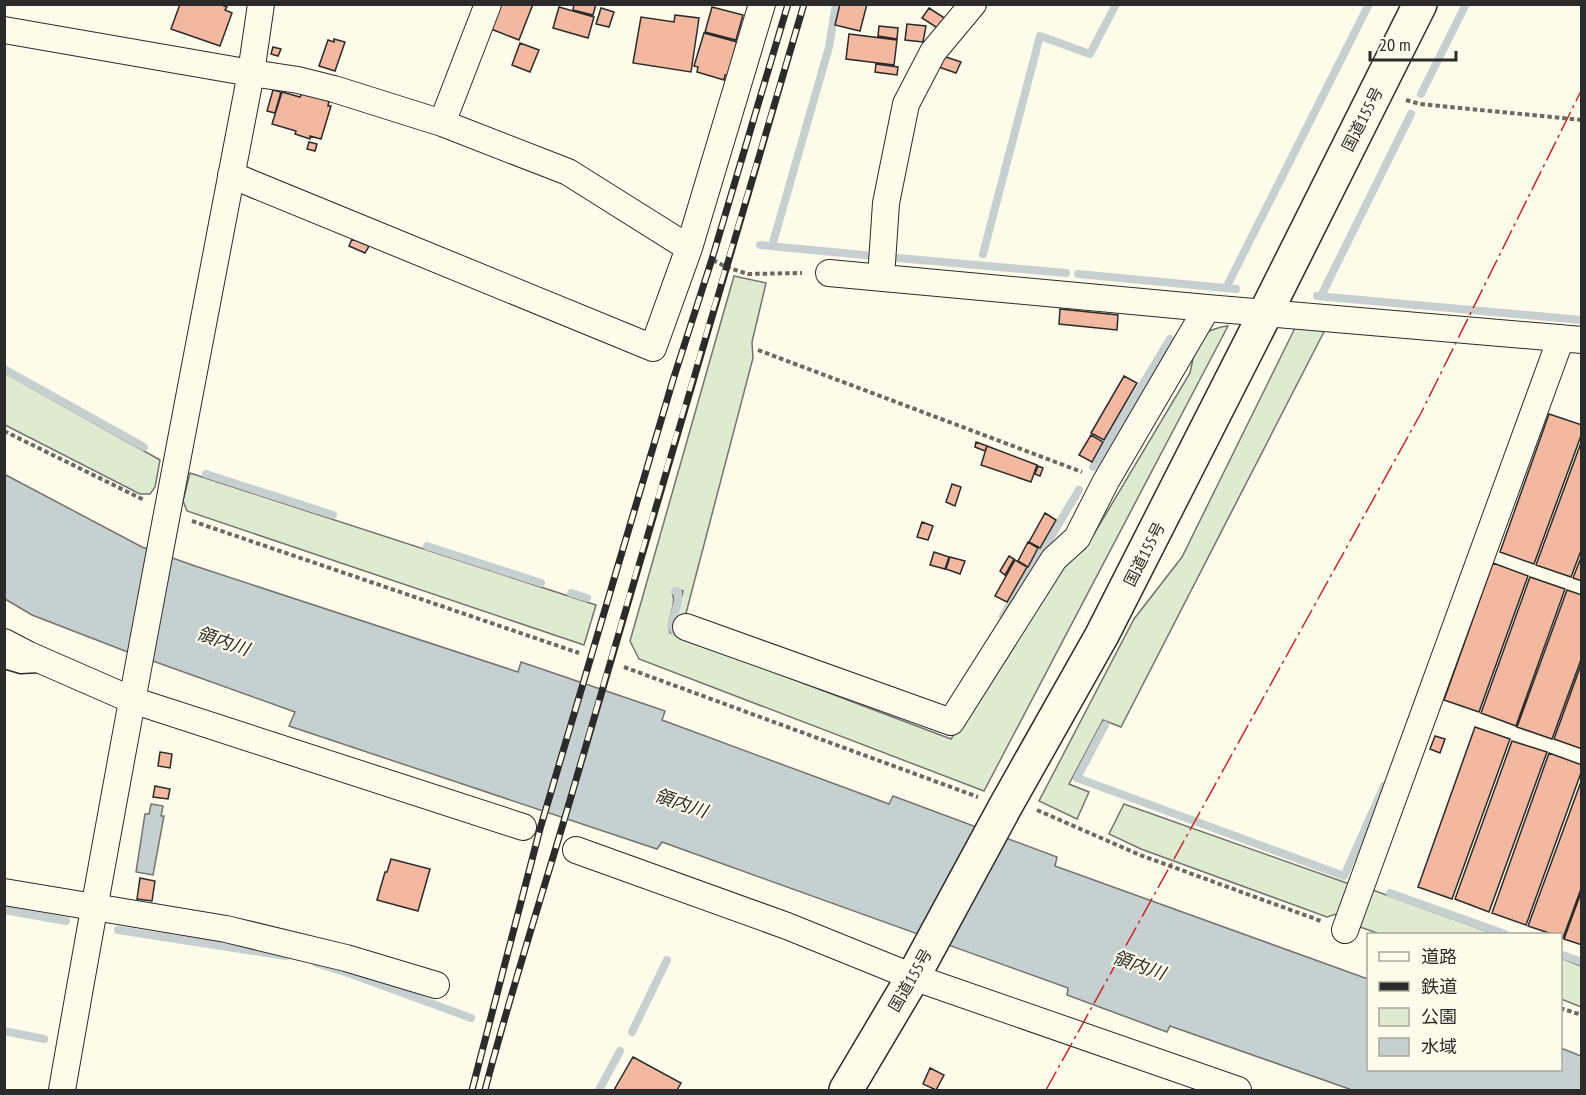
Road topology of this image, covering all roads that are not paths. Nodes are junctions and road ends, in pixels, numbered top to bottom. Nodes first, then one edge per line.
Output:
1 (261, 4) edge
2 (488, 4) edge
3 (762, 4) edge
4 (973, 4) edge
5 (1420, 4) edge
6 (4, 30) edge
7 (251, 73) junction
8 (442, 123) junction
9 (231, 175) junction
10 (689, 248) junction
11 (829, 273) road end
12 (881, 278) junction
13 (1207, 308) junction
14 (1266, 312) junction
15 (1571, 339) edge
16 (686, 627) dead end
17 (4, 642) edge
18 (4, 662) edge
19 (53, 666) junction
20 (132, 700) junction
21 (523, 827) dead end
22 (576, 850) dead end
23 (4, 892) edge
24 (94, 908) junction
25 (1346, 930) road end
26 (915, 973) junction
27 (436, 985) dead end
28 (62, 1090) edge
29 (846, 1090) edge
30 (1238, 1090) edge

1 - 7 street
2 - 8 street
3 - 10 street
4 - 12 street
5 - 14 highway, 国道155号
6 - 7 street
7 - 8 street
7 - 9 street
8 - 10 street
9 - 10 street
9 - 20 street
11 - 12 street
12 - 13 street
13 - 14 street
13 - 16 street
14 - 15 street
14 - 26 highway, 国道155号
15 - 25 street
17 - 19 street
18 - 19 lane
19 - 20 street
20 - 21 street
20 - 24 street
22 - 26 street
23 - 24 street
24 - 27 street
24 - 28 street
26 - 29 highway, 国道155号
26 - 30 street

